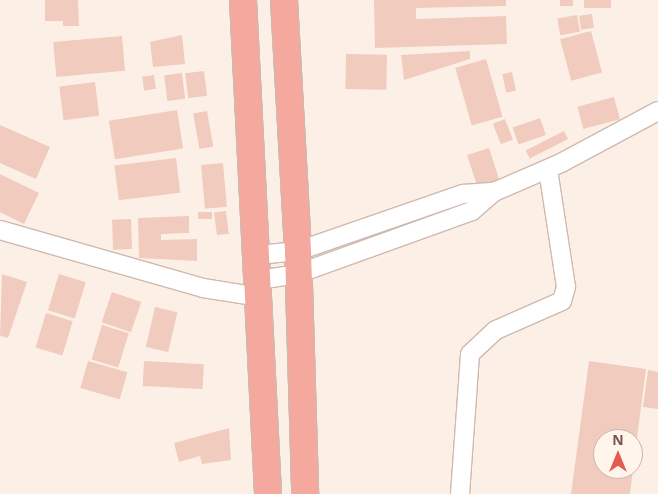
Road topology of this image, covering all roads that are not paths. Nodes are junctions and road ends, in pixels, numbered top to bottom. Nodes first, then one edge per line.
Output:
1 (243, 0) edge
2 (284, 0) edge
3 (658, 111) edge
4 (548, 169) junction
5 (0, 230) edge
6 (297, 262) junction
7 (259, 278) junction
8 (268, 494) edge
9 (305, 494) edge
10 (460, 494) edge

1 - 7 highway
2 - 6 highway
3 - 4 street
4 - 6 street
4 - 10 street
5 - 7 street
6 - 7 street
6 - 7 street
6 - 9 highway
7 - 8 highway

